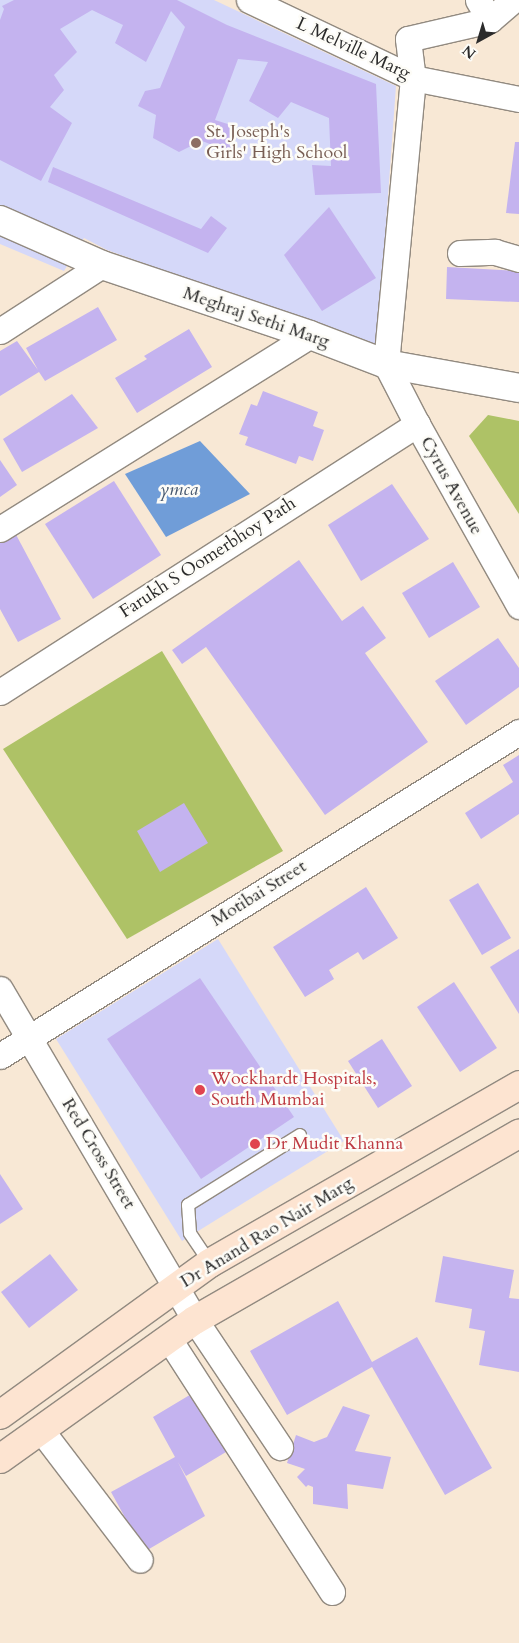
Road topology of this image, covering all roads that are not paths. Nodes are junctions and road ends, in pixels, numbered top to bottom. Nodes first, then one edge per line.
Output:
1 (249, 0) edge
2 (513, 0) edge
3 (484, 10) edge
4 (413, 78) junction
5 (519, 100) edge
6 (0, 220) edge
7 (460, 253) dead end
8 (519, 259) edge
9 (102, 265) junction
10 (0, 331) edge
11 (310, 335) junction
12 (386, 364) junction
13 (519, 388) edge
14 (416, 424) junction
15 (0, 529) edge
16 (519, 606) edge
17 (0, 692) edge
18 (519, 732) edge
19 (0, 989) edge
20 (29, 1036) junction
21 (0, 1056) edge
22 (519, 1085) edge
23 (519, 1134) edge
24 (300, 1136) dead end
25 (210, 1263) junction
26 (177, 1288) junction
27 (195, 1320) junction
28 (169, 1339) junction
29 (0, 1415) edge
30 (40, 1430) junction
31 (280, 1447) dead end
32 (0, 1459) edge
33 (140, 1560) dead end
34 (332, 1592) dead end

1 - 4 street, L Melville Marg
2 - 3 street
3 - 4 street
4 - 5 street, L Melville Marg
4 - 12 street
6 - 9 street, Meghraj Sethi Marg
7 - 8 street
9 - 10 street
9 - 11 street, Meghraj Sethi Marg
11 - 12 street, Meghraj Sethi Marg
11 - 15 street
12 - 13 street, Meghraj Sethi Marg
12 - 14 street, Cyrus Avenue
14 - 16 street, Cyrus Avenue
14 - 17 street, Farukh S Oomerbhoy Path
18 - 20 street, Motibai Street
19 - 20 street, Red Cross Street
20 - 21 street, Motibai Street
20 - 26 street, Red Cross Street
22 - 25 main road, Dr Anand Rao Nair Marg
23 - 27 main road
24 - 25 lane
25 - 26 main road, Dr Anand Rao Nair Marg
26 - 27 street, Red Cross Street
26 - 29 main road, Dr Anand Rao Nair Marg
27 - 28 main road
27 - 31 street, Red Cross Street
28 - 30 main road
28 - 34 street
30 - 32 main road
30 - 33 street

